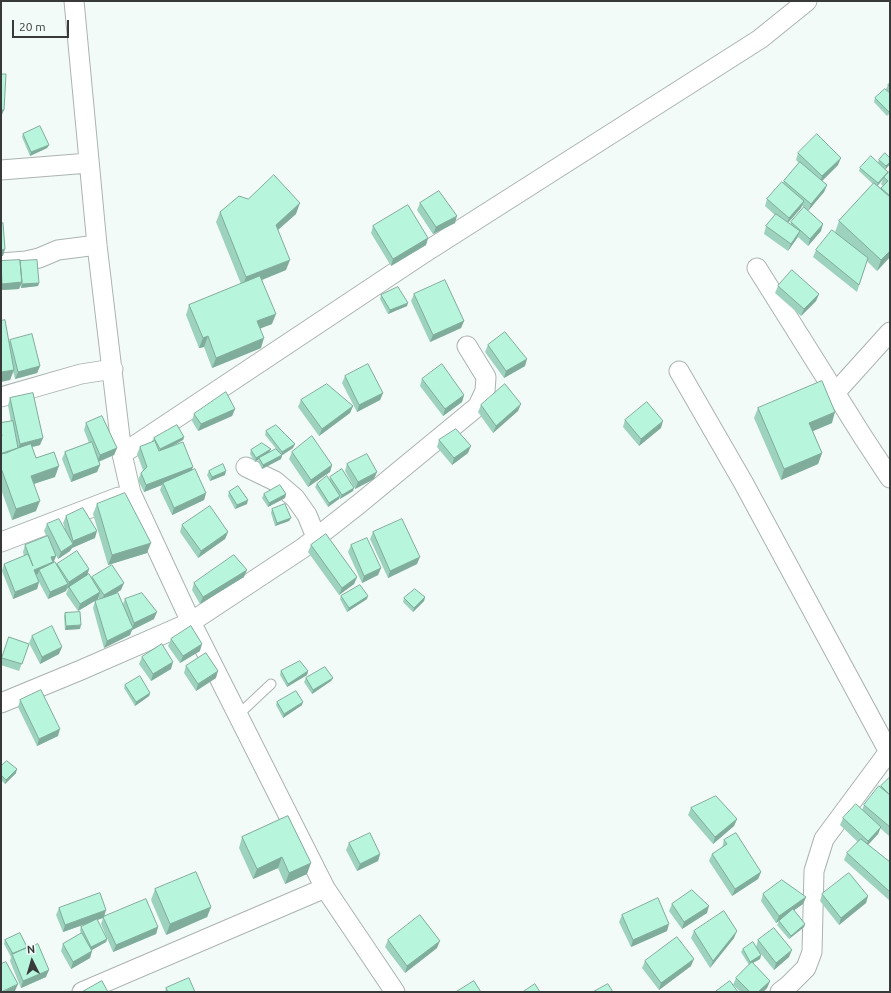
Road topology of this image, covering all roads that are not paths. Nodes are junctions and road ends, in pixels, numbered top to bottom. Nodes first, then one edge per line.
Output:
1 (74, 1) edge
2 (807, 1) edge
3 (89, 163) junction
4 (1, 170) edge
5 (97, 245) junction
6 (1, 263) edge
7 (757, 268) dead end
8 (890, 332) edge
9 (467, 346) dead end
10 (112, 368) junction
11 (678, 371) dead end
12 (835, 393) junction
13 (1, 397) edge
14 (122, 454) junction
15 (246, 467) dead end
16 (890, 478) edge
17 (131, 493) junction
18 (316, 537) junction
19 (1, 542) edge
20 (191, 622) junction
21 (271, 684) dead end
22 (1, 703) edge
23 (238, 714) junction
24 (889, 751) edge
25 (325, 888) junction
26 (82, 992) edge
27 (395, 992) edge
28 (780, 992) edge

1 - 3 street
2 - 14 street
3 - 4 street
3 - 5 street
5 - 6 street
5 - 10 street
7 - 12 street
8 - 12 street
9 - 18 street
10 - 13 street
10 - 14 street
11 - 24 street
12 - 16 street
14 - 17 street
15 - 18 street
17 - 19 street
17 - 20 street
18 - 20 street
20 - 22 street
20 - 23 street
21 - 23 lane
23 - 25 street
24 - 28 street
25 - 26 street
25 - 27 street

